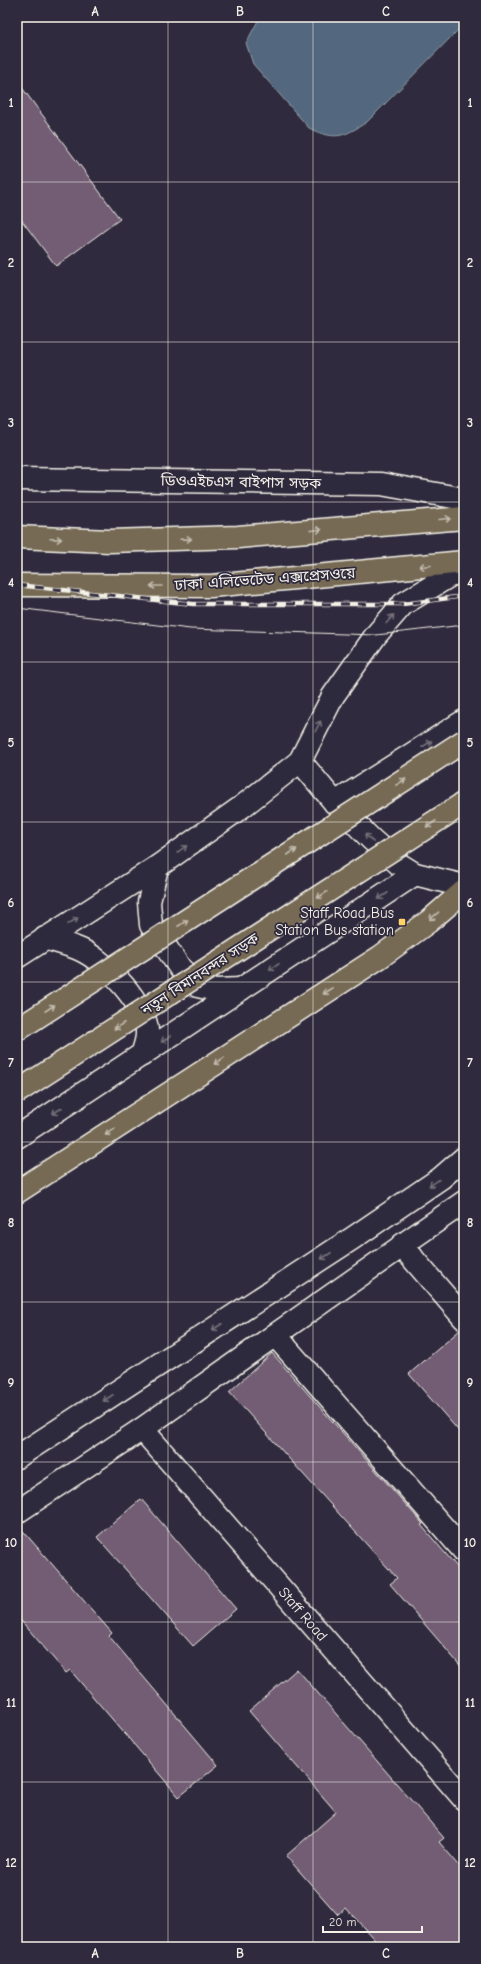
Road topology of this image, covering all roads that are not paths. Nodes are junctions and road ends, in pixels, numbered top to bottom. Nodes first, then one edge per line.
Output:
1 (17, 479) edge
2 (464, 499) edge
3 (464, 518) edge
4 (17, 537) edge
5 (464, 562) edge
6 (464, 567) edge
7 (17, 585) edge
8 (464, 721) edge
9 (464, 741) edge
10 (300, 761) junction
11 (335, 803) junction
12 (464, 803) edge
13 (157, 867) junction
14 (415, 874) junction
15 (464, 886) edge
16 (464, 891) edge
17 (45, 938) junction
18 (17, 957) edge
19 (241, 989) junction
20 (17, 1030) edge
21 (142, 1055) junction
22 (17, 1092) edge
23 (17, 1137) edge
24 (464, 1158) edge
25 (17, 1192) edge
26 (464, 1202) edge
27 (464, 1318) edge
28 (142, 1429) junction
29 (17, 1457) edge
30 (17, 1512) edge
31 (464, 1550) edge
32 (464, 1799) edge

1 - 2 main road, ডিওএইচএস বাইপাস সড়ক
4 -> 3 highway
5 -> 7 highway, ঢাকা এলিভেটেড এক্সপ্রেসওয়ে
10 -> 6 main road
11 -> 8 main road
20 -> 9 highway, bridge
10 - 11 main road
13 -> 10 main road
14 -> 11 main road
12 -> 22 highway, নতুন বিমানবন্দর সড়ক, bridge
17 -> 13 main road
13 - 19 main road
14 - 15 main road
14 -> 19 main road
16 -> 25 highway
17 - 18 main road
17 - 21 main road
19 -> 21 main road
21 -> 23 main road
24 -> 29 main road
26 - 27 main road
27 - 31 main road
28 - 30 main road
28 - 31 main road
28 - 32 main road, Staff Road

